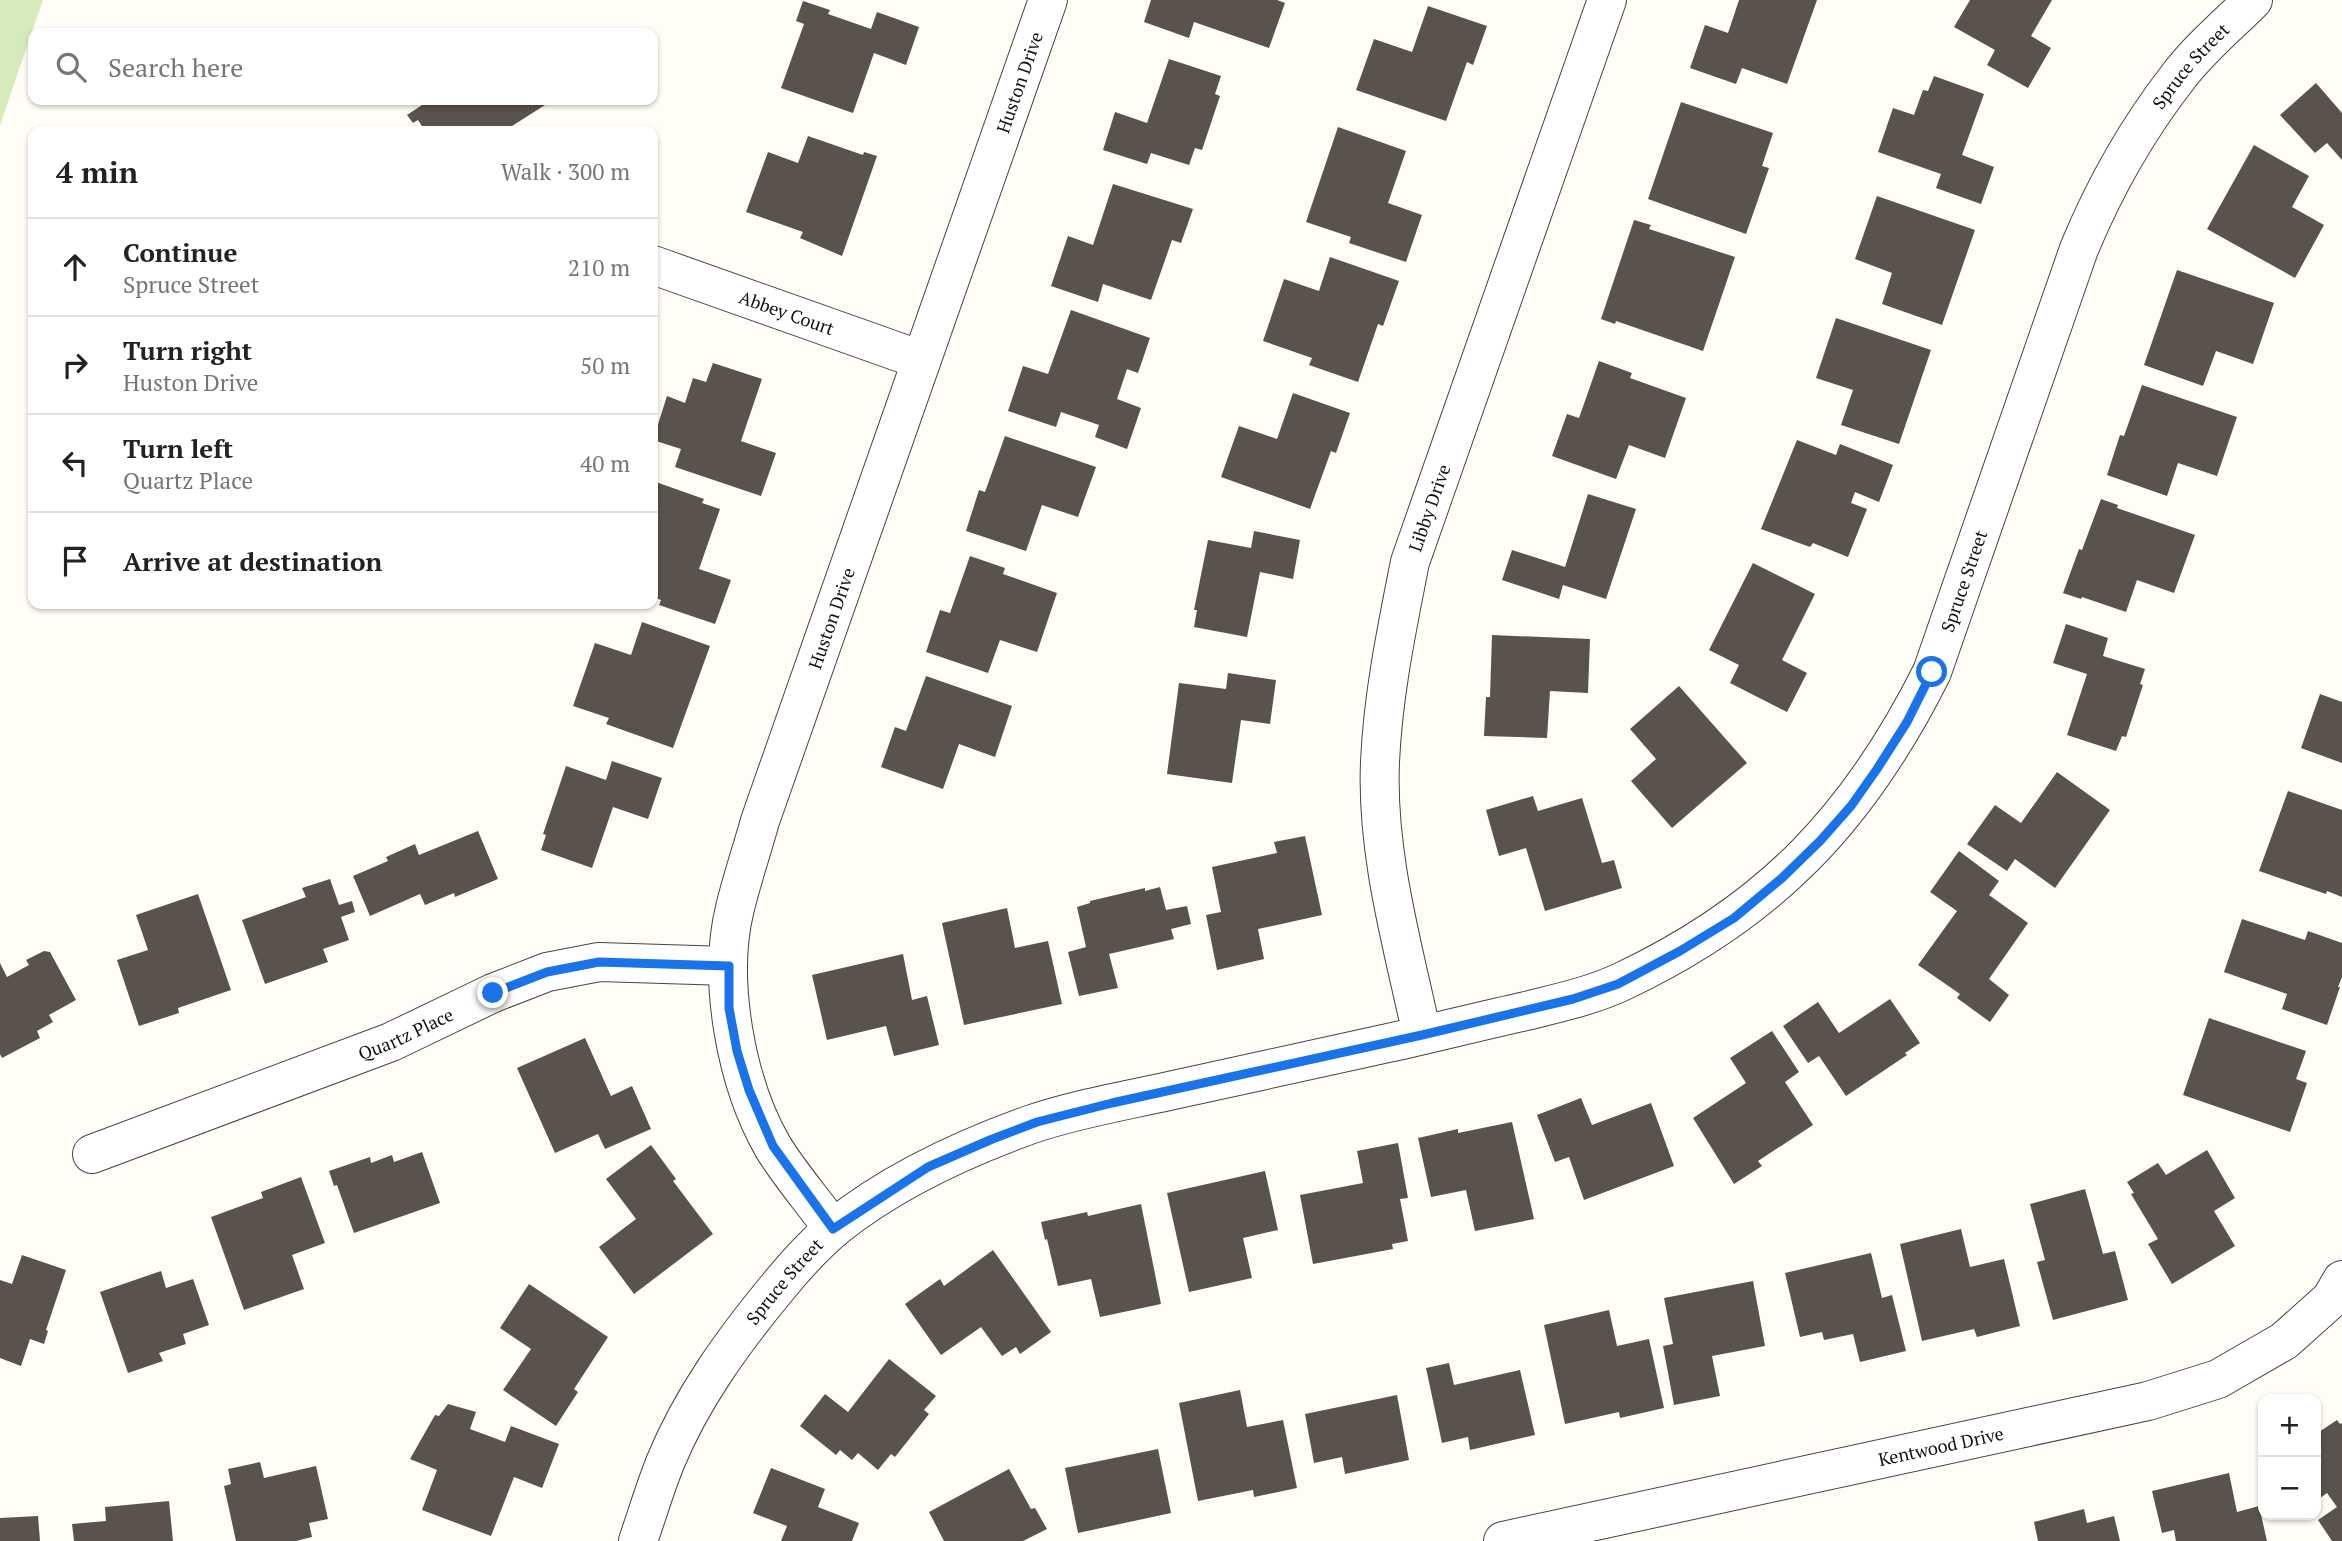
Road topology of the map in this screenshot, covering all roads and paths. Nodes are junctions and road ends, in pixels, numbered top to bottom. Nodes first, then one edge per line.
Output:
1 (1048, 0) edge
2 (1607, 0) edge
3 (2253, 0) edge
4 (658, 267) edge
5 (921, 360) junction
6 (729, 966) junction
7 (1422, 1035) junction
8 (92, 1154) dead end
9 (833, 1229) junction
10 (2342, 1280) edge
11 (638, 1541) edge
12 (1503, 1541) edge

1 - 5 street, Huston Drive
2 - 7 street, Libby Drive
3 - 7 street, Spruce Street
4 - 5 street, Abbey Court
5 - 6 street, Huston Drive
6 - 8 street, Quartz Place
6 - 9 street, Huston Drive
7 - 9 street, Spruce Street
9 - 11 street, Spruce Street
10 - 12 street, Kentwood Drive

